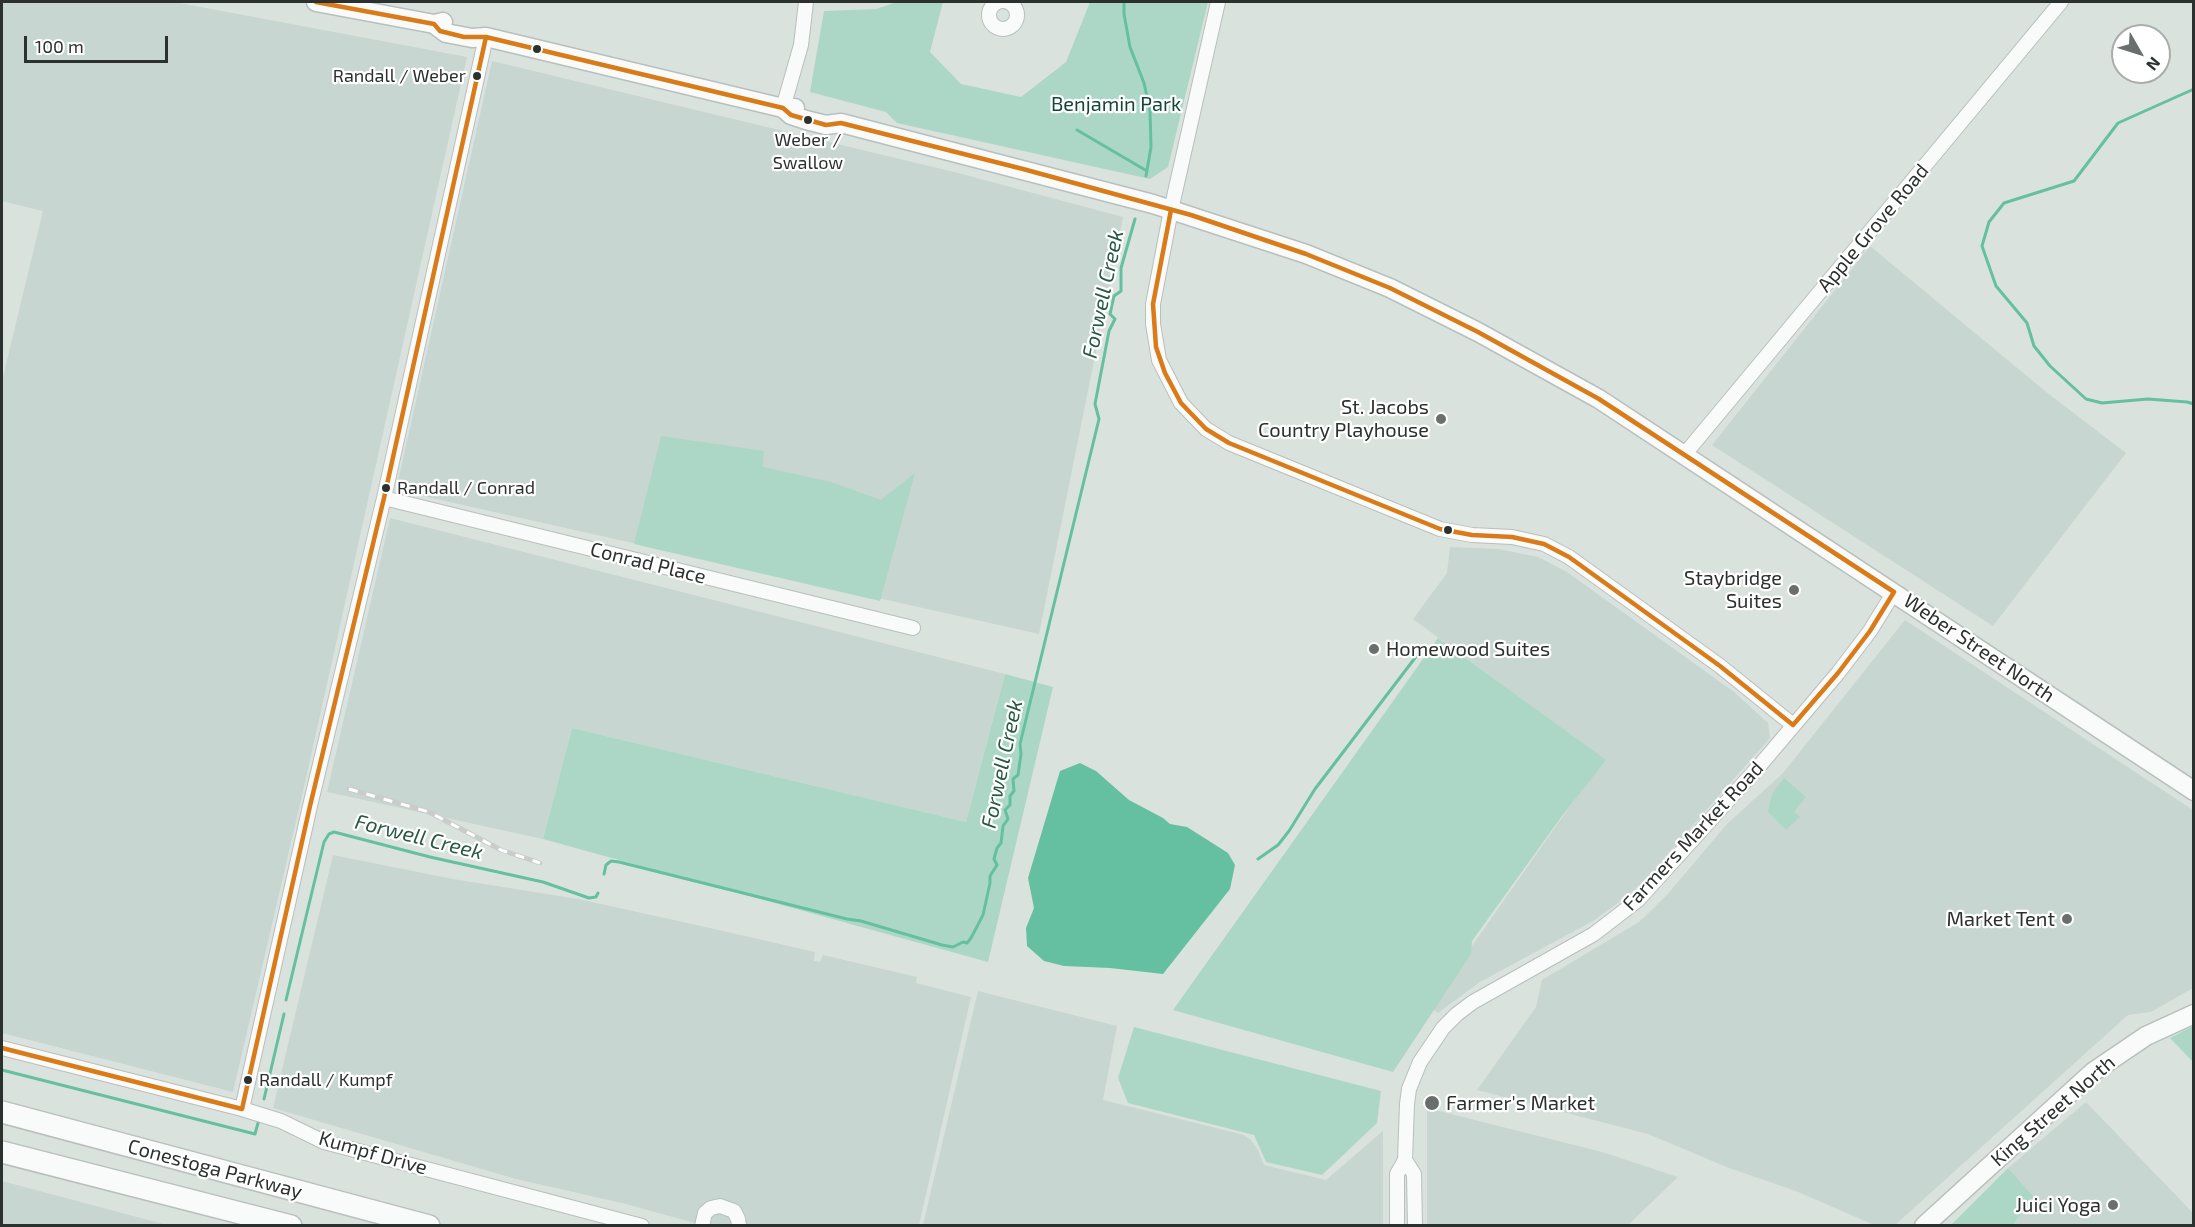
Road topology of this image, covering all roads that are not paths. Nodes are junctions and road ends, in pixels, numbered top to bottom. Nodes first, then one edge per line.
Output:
1 (316, 2) edge
2 (806, 2) edge
3 (1218, 2) edge
4 (2061, 2) edge
5 (486, 36) junction
6 (783, 108) junction
7 (1171, 210) junction
8 (1684, 455) junction
9 (384, 498) junction
10 (1894, 592) junction
11 (913, 628) dead end
12 (1793, 725) junction
13 (2193, 791) edge
14 (2193, 1014) edge
15 (2, 1048) edge
16 (242, 1109) junction
17 (2, 1112) edge
18 (2, 1152) edge
19 (1405, 1160) junction
20 (291, 1226) edge
21 (429, 1226) edge
22 (642, 1226) edge
23 (702, 1226) edge
24 (739, 1226) edge
25 (1396, 1226) edge
26 (1414, 1226) edge
27 (1924, 1226) edge

1 - 5 main road, Weber Street North
2 - 6 street
3 - 7 street
4 - 8 street, Apple Grove Road
5 - 6 main road, Weber Street North
5 - 9 street
6 - 7 main road, Weber Street North
7 - 8 main road, Weber Street North
7 - 12 street
8 - 10 main road, Weber Street North
9 - 11 street, Conrad Place
9 - 16 street
10 - 12 street, Farmers Market Road
10 - 13 main road, Weber Street North
12 - 19 street, Farmers Market Road
14 - 27 main road, King Street North
15 - 16 street, Kumpf Drive
16 - 22 street, Kumpf Drive
17 - 21 highway, Conestoga Parkway
18 - 20 highway, Conestoga Parkway
19 - 25 street, Farmers Market Road
19 - 26 street, Farmers Market Road
23 - 24 street

